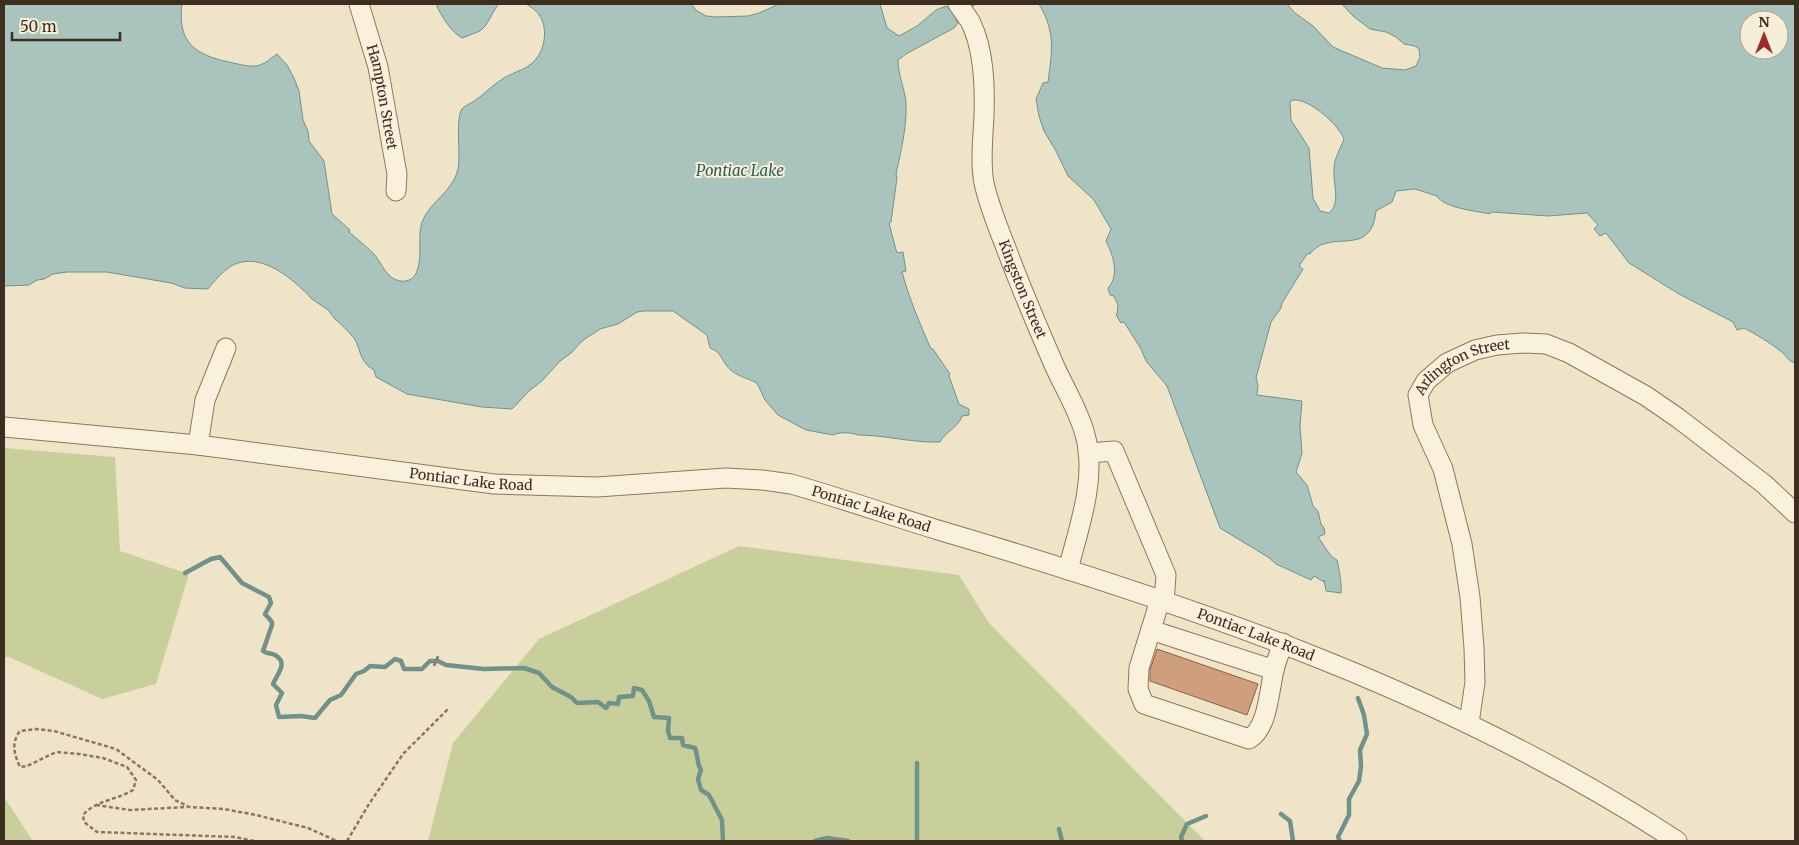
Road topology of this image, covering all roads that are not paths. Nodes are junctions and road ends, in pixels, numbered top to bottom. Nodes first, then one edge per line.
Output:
1 (359, 4) edge
2 (958, 4) edge
3 (396, 191) dead end
4 (226, 348) dead end
5 (4, 427) edge
6 (198, 445) junction
7 (1088, 453) junction
8 (1795, 513) edge
9 (1068, 570) junction
10 (1162, 601) junction
11 (1151, 630) junction
12 (1282, 643) junction
13 (1274, 670) junction
14 (1469, 723) junction
15 (1677, 841) edge

1 - 3 street, Hampton Street
2 - 7 street, Kingston Street
4 - 6 street
5 - 6 street, Pontiac Lake Road
6 - 9 street, Pontiac Lake Road
7 - 9 street, Kingston Street
7 - 10 street
8 - 14 street, Arlington Street
9 - 10 street, Pontiac Lake Road
10 - 11 street
10 - 12 street, Pontiac Lake Road
11 - 13 street
11 - 13 street
12 - 13 street
12 - 14 street, Pontiac Lake Road
14 - 15 street, Pontiac Lake Road

